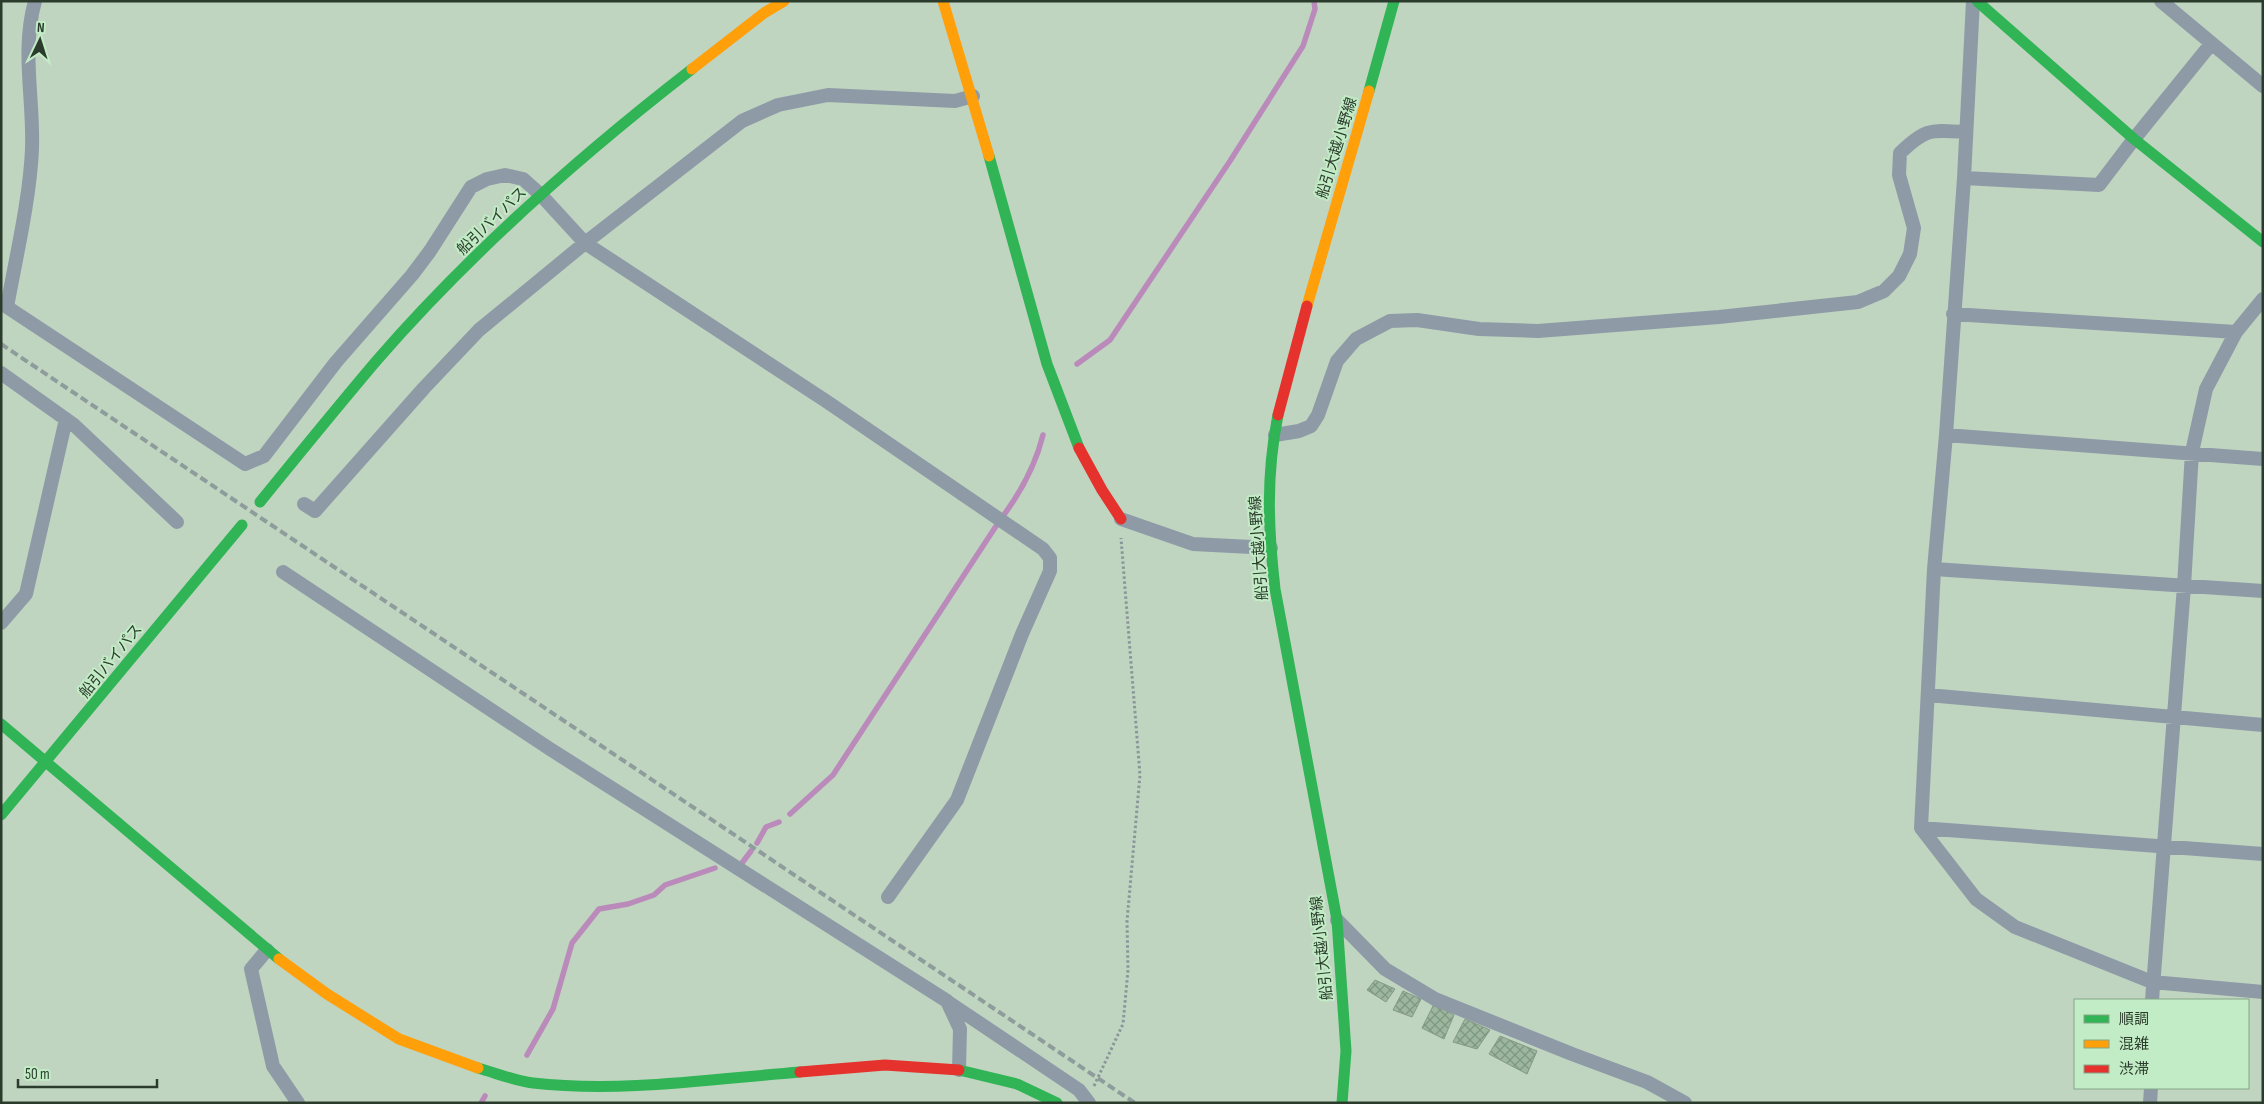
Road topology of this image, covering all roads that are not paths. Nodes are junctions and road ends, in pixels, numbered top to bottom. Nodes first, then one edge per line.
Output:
1 (35, 1) edge
2 (784, 1) edge
3 (943, 1) edge
4 (1394, 1) edge
5 (2161, 1) edge
6 (1980, 3) edge
7 (2211, 44) junction
8 (2263, 86) edge
9 (972, 96) junction
10 (1965, 132) junction
11 (2134, 139) junction
12 (1964, 178) junction
13 (541, 194) junction
14 (2263, 242) edge
15 (585, 243) junction
16 (2263, 299) edge
17 (1953, 314) junction
18 (2236, 332) junction
19 (1, 373) edge
20 (66, 419) junction
21 (1274, 435) junction
22 (1946, 435) junction
23 (2192, 452) junction
24 (2263, 459) edge
25 (260, 502) dead end
26 (304, 504) dead end
27 (1121, 519) joint
28 (178, 522) dead end
29 (242, 525) dead end
30 (1271, 548) junction
31 (1934, 570) junction
32 (283, 572) dead end
33 (2184, 586) junction
34 (2263, 591) edge
35 (1, 623) edge
36 (1928, 695) junction
37 (2173, 718) junction
38 (1, 724) edge
39 (2263, 725) edge
40 (47, 762) junction
41 (1, 815) edge
42 (1921, 828) junction
43 (2163, 845) junction
44 (2263, 854) edge
45 (888, 897) dead end
46 (1337, 920) junction
47 (267, 950) junction
48 (2152, 982) junction
49 (2263, 992) edge
50 (2152, 999) edge
51 (947, 1001) junction
52 (959, 1070) junction
53 (2151, 1089) edge
54 (1088, 1101) edge
55 (298, 1103) edge
56 (1057, 1103) edge
57 (1342, 1103) edge
58 (1685, 1103) edge
59 (2150, 1103) edge

1 - 13 street
2 - 13 main road, 船引バイパス
3 - 9 main road
4 - 21 main road, 船引大越小野線
5 - 7 street
6 - 10 street
6 - 11 main road
7 - 8 street
7 - 11 street
9 - 15 street
9 - 27 main road
10 - 12 street
10 - 21 street
11 - 12 street
11 - 14 main road
12 - 17 street
13 - 15 street
13 - 25 main road, 船引バイパス
15 - 26 street
15 - 45 street
16 - 18 street
17 - 18 street
17 - 22 street
18 - 23 street
19 - 20 street
20 - 28 street
20 - 35 street
21 - 30 main road, 船引大越小野線
22 - 23 street
22 - 31 street
23 - 24 street
23 - 33 street
27 - 30 street
29 - 40 main road, 船引バイパス
30 - 46 main road, 船引大越小野線
31 - 33 street
31 - 36 street
32 - 51 street
33 - 34 street
33 - 37 street
36 - 37 street
36 - 42 street
37 - 39 street
37 - 43 street
38 - 40 main road
40 - 41 main road, 船引バイパス
40 - 47 main road
42 - 43 street
42 - 48 street
43 - 44 street
43 - 48 street
46 - 57 main road, 船引大越小野線
46 - 58 street
47 - 52 main road
47 - 55 street
48 - 49 street
48 - 50 street
51 - 52 street
51 - 54 street
52 - 56 main road
53 - 59 street

